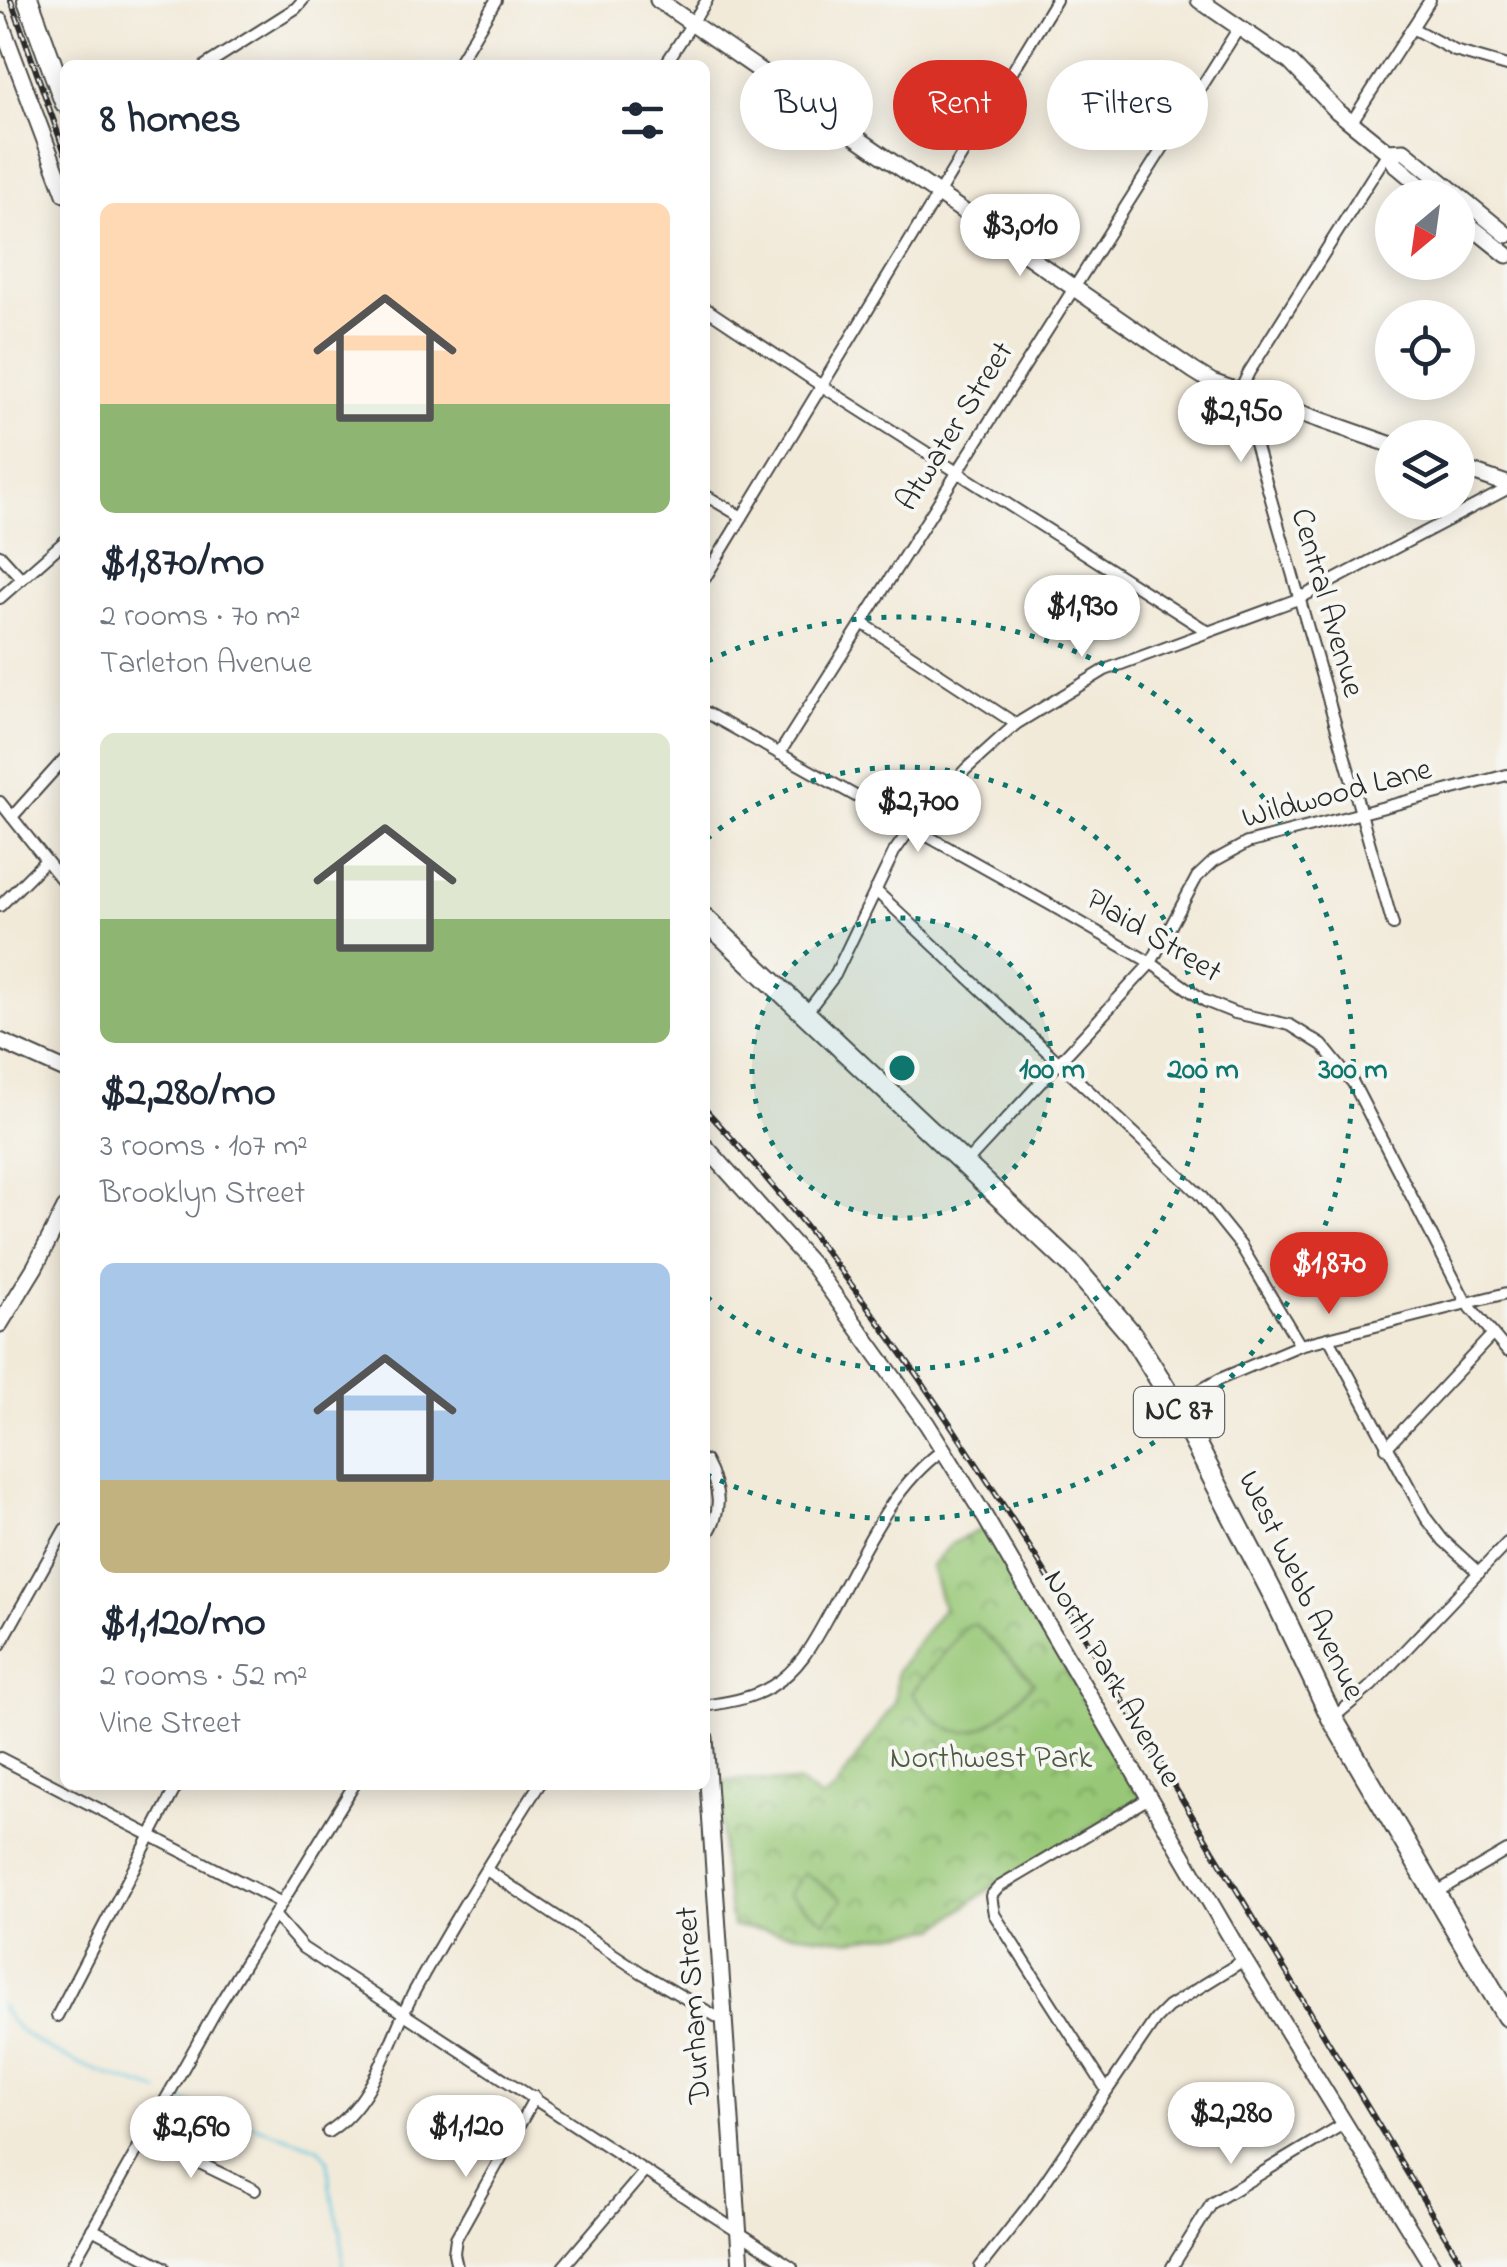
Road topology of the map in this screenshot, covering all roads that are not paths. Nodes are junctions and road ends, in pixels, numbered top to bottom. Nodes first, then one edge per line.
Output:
1 (28, 0) edge
2 (303, 0) edge
3 (496, 0) edge
4 (658, 0) edge
5 (707, 0) edge
6 (1056, 0) edge
7 (1199, 0) edge
8 (1430, 0) edge
9 (0, 20) edge
10 (692, 24) junction
11 (1240, 26) junction
12 (1412, 28) junction
13 (214, 60) edge
14 (460, 60) edge
15 (668, 60) edge
16 (1507, 66) edge
17 (60, 88) edge
18 (1351, 124) junction
19 (1388, 152) junction
20 (1414, 180) edge
21 (60, 181) edge
22 (937, 194) junction
23 (1475, 230) edge
24 (1507, 236) edge
25 (1507, 255) edge
26 (1073, 288) junction
27 (710, 311) edge
28 (822, 386) junction
29 (1240, 391) junction
30 (1375, 439) edge
31 (957, 472) junction
32 (1475, 474) edge
33 (1507, 486) edge
34 (710, 499) edge
35 (742, 516) junction
36 (60, 545) edge
37 (0, 555) edge
38 (710, 570) edge
39 (21, 578) junction
40 (0, 598) edge
41 (1298, 599) junction
42 (862, 623) junction
43 (1207, 631) junction
44 (710, 715) edge
45 (1016, 724) junction
46 (778, 754) junction
47 (60, 764) edge
48 (1507, 776) edge
49 (0, 802) edge
50 (1360, 814) junction
51 (12, 817) junction
52 (911, 828) junction
53 (45, 861) junction
54 (60, 878) edge
55 (875, 890) junction
56 (0, 906) edge
57 (710, 924) edge
58 (1393, 925) dead end
59 (1151, 963) junction
60 (806, 1013) junction
61 (0, 1041) edge
62 (1060, 1063) junction
63 (60, 1068) edge
64 (710, 1152) edge
65 (966, 1163) junction
66 (60, 1218) edge
67 (1507, 1293) edge
68 (1466, 1302) junction
69 (0, 1324) edge
70 (1491, 1336) junction
71 (1328, 1338) junction
72 (1300, 1345) junction
73 (1507, 1351) edge
74 (1176, 1404) junction
75 (1386, 1448) junction
76 (943, 1450) junction
77 (710, 1470) edge
78 (710, 1528) edge
79 (60, 1538) edge
80 (1507, 1543) edge
81 (1479, 1573) junction
82 (0, 1645) edge
83 (710, 1705) edge
84 (1332, 1718) junction
85 (0, 1758) edge
86 (60, 1788) edge
87 (64, 1790) edge
88 (174, 1790) edge
89 (351, 1790) edge
90 (536, 1790) edge
91 (708, 1790) edge
92 (1148, 1798) junction
93 (152, 1834) junction
94 (1507, 1851) edge
95 (488, 1871) junction
96 (1435, 1893) junction
97 (282, 1904) junction
98 (275, 1916) junction
99 (1244, 1960) junction
100 (402, 2013) junction
101 (57, 2016) dead end
102 (1507, 2016) edge
103 (724, 2022) junction
104 (1106, 2089) junction
105 (535, 2097) junction
106 (1345, 2123) junction
107 (328, 2132) dead end
108 (144, 2136) junction
109 (645, 2171) junction
110 (255, 2190) dead end
111 (92, 2229) junction
112 (738, 2233) junction
113 (71, 2267) edge
114 (164, 2267) edge
115 (457, 2267) edge
116 (563, 2267) edge
117 (740, 2267) edge
118 (792, 2267) edge
119 (980, 2267) edge
120 (1172, 2267) edge
121 (1434, 2267) edge

1 - 17 highway
2 - 13 street
3 - 14 street
4 - 10 street
5 - 10 street
6 - 22 street
7 - 11 street
8 - 12 street
9 - 21 street
10 - 15 street
10 - 22 street
11 - 18 street
11 - 26 street, Atwater Street
12 - 16 street
12 - 18 street
18 - 19 street
19 - 20 street
19 - 24 street
19 - 29 street
22 - 26 street
22 - 28 street
23 - 25 street
26 - 29 street
26 - 31 street, Atwater Street
27 - 28 street
28 - 31 street
28 - 35 street
29 - 30 street
29 - 41 street, Central Avenue
31 - 42 street, Atwater Street
31 - 43 street
32 - 33 street
33 - 41 street
34 - 35 street
35 - 38 street
36 - 39 street
37 - 39 street
39 - 40 street
41 - 43 street
41 - 50 street, Central Avenue
42 - 45 street
42 - 46 street, Atwater Street
43 - 45 street
44 - 46 street, Plaid Street
45 - 52 street
46 - 52 street, Plaid Street
47 - 51 street
48 - 50 street, Wildwood Lane
49 - 51 street
50 - 58 street, Central Avenue
50 - 59 street, Wildwood Lane
51 - 53 street
52 - 55 street
52 - 59 street, Plaid Street
53 - 54 street
53 - 56 street
55 - 60 street
55 - 62 street
57 - 60 highway, West Webb Avenue / NC 87
59 - 62 street, Wildwood Lane
59 - 68 street, Plaid Street
60 - 65 highway, West Webb Avenue / NC 87
61 - 63 street
62 - 65 street, Wildwood Lane
62 - 72 street
64 - 76 street, North Park Avenue
65 - 74 highway, West Webb Avenue / NC 87
66 - 69 street
67 - 68 street
68 - 70 street, Plaid Street
68 - 71 street
70 - 73 street, Plaid Street
70 - 75 street
71 - 72 street
71 - 75 street
72 - 74 street
74 - 84 highway, West Webb Avenue / NC 87
75 - 81 street
76 - 83 street
76 - 92 street, North Park Avenue
77 - 78 street
79 - 82 street
80 - 81 street
81 - 84 street
84 - 96 highway, West Webb Avenue / NC 87
85 - 86 street
87 - 93 street
88 - 93 street
89 - 97 street
90 - 95 street
91 - 103 street, Durham Street
92 - 99 street, North Park Avenue
92 - 104 street
93 - 97 street
93 - 101 street
94 - 96 street
95 - 100 street
95 - 103 street
96 - 102 highway, West Webb Avenue / NC 87
97 - 98 street
98 - 100 street
98 - 108 street
99 - 104 street
99 - 106 street, North Park Avenue
100 - 105 street
100 - 107 street
103 - 112 street, Durham Street
104 - 119 street
105 - 109 street
105 - 115 street
106 - 120 street
106 - 121 street, North Park Avenue
108 - 110 street
108 - 111 street
109 - 112 street
109 - 116 street
111 - 113 street
111 - 114 street
112 - 117 street, Durham Street
112 - 118 street

